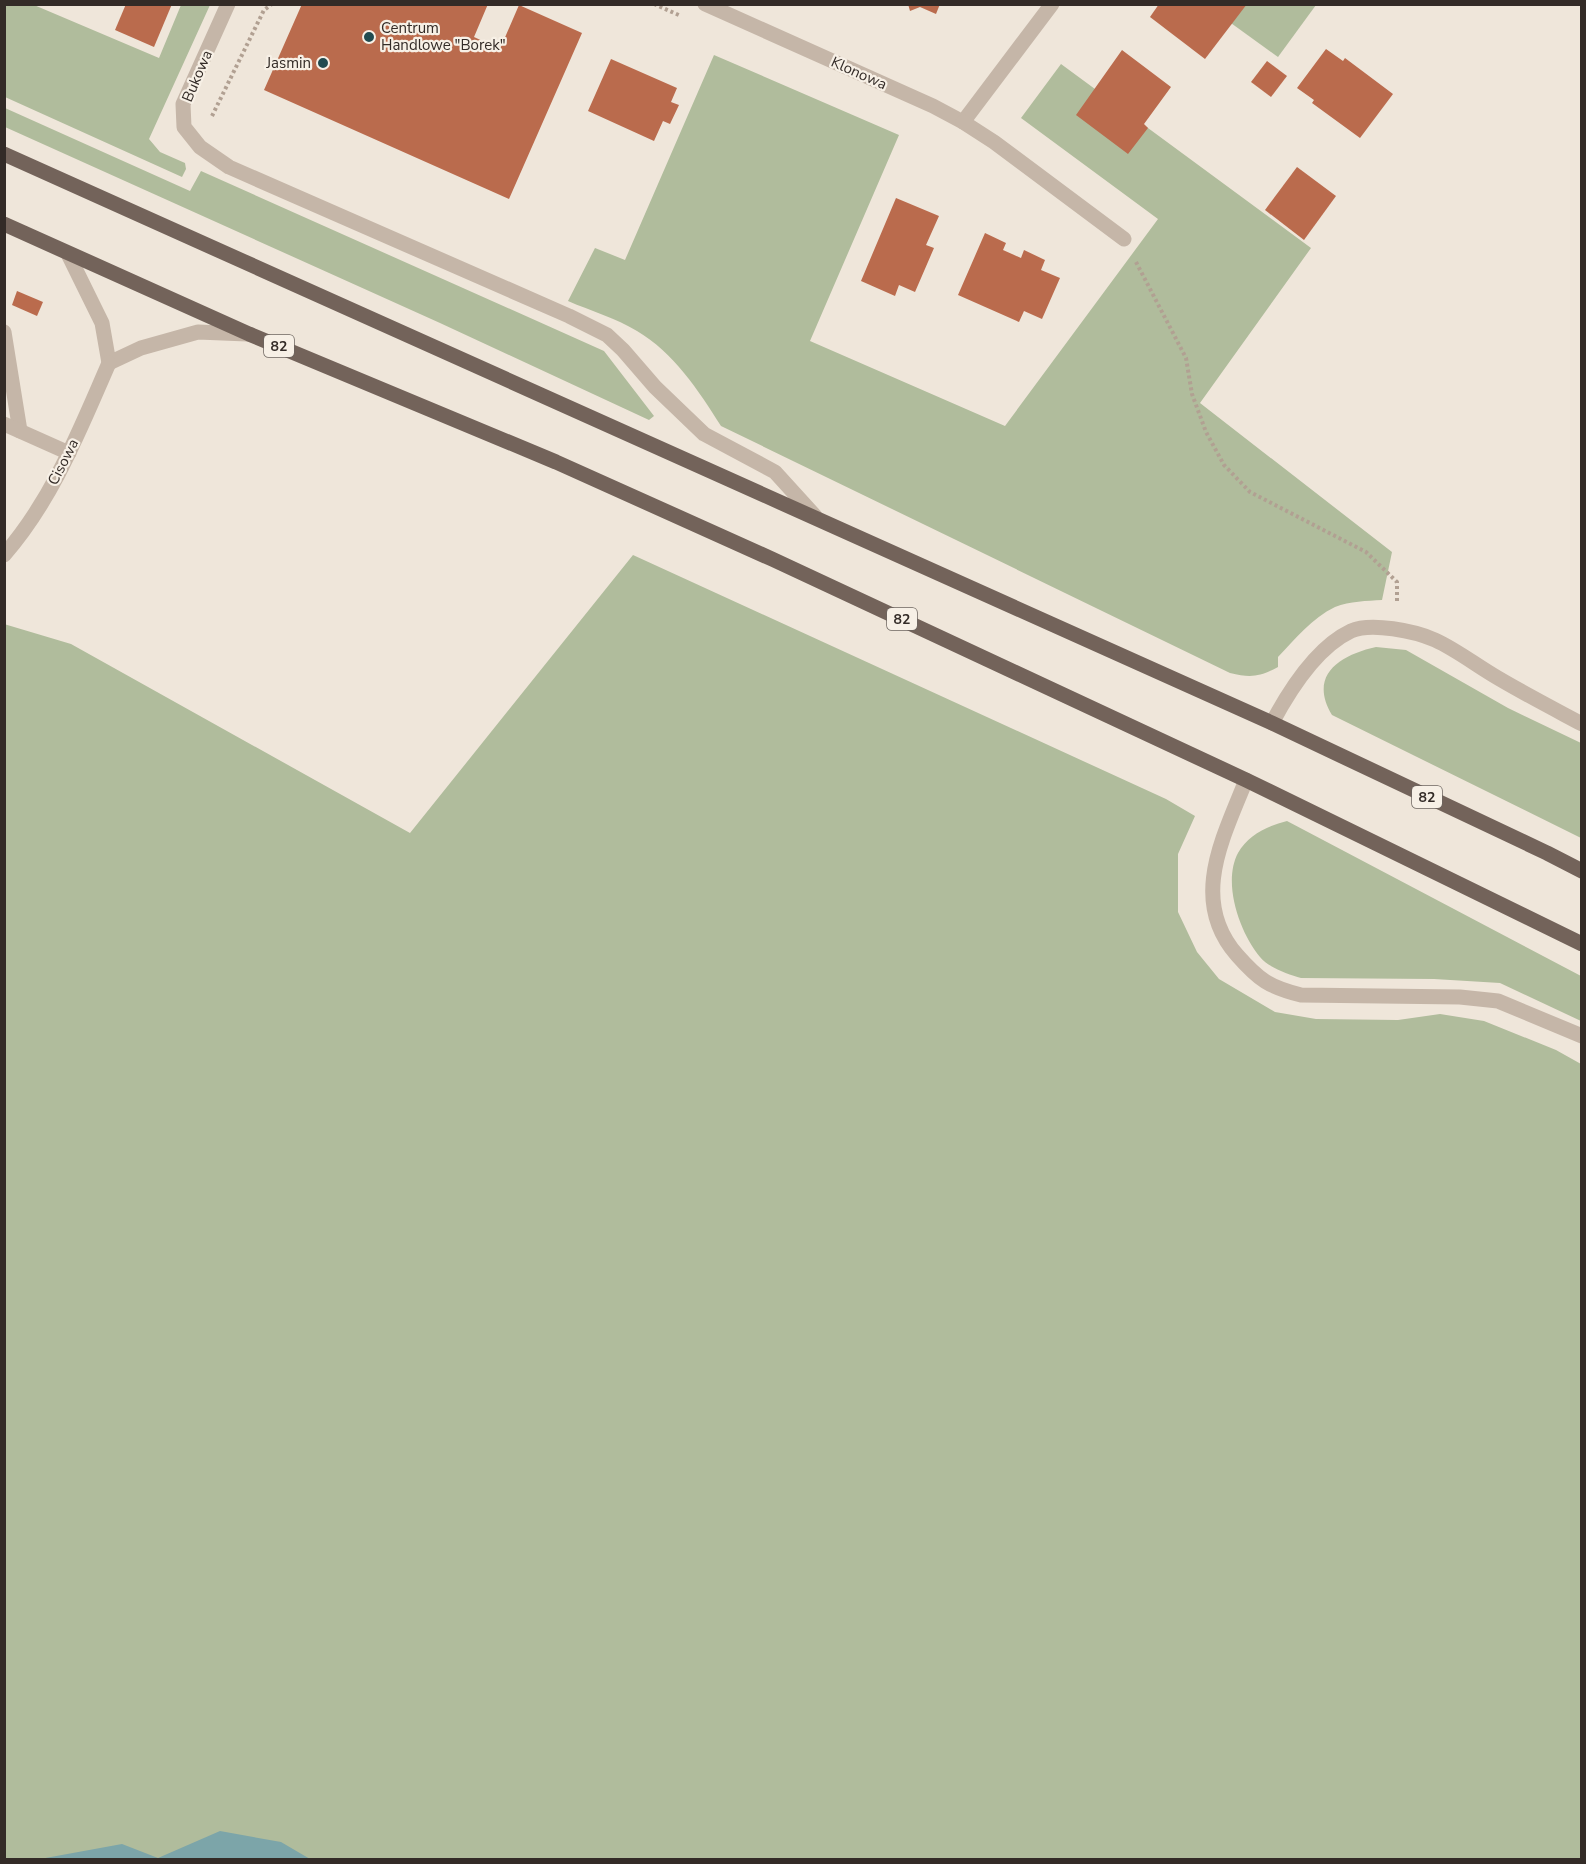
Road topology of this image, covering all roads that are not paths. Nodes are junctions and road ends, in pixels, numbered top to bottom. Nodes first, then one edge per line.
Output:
1 (228, 4) edge
2 (705, 4) edge
3 (1052, 4) edge
4 (963, 122) junction
5 (4, 154) edge
6 (4, 224) edge
7 (1124, 239) road end
8 (68, 254) junction
9 (4, 332) edge
10 (249, 334) junction
11 (109, 363) junction
12 (4, 424) edge
13 (20, 431) junction
14 (69, 453) junction
15 (815, 516) junction
16 (4, 555) edge
17 (1272, 723) junction
18 (1581, 724) edge
19 (1246, 780) junction
20 (1581, 871) edge
21 (1581, 944) edge
22 (1581, 1036) edge

1 - 15 street, Bukowa
2 - 4 street, Klonowa
3 - 4 street
4 - 7 street, Klonowa
5 - 15 main road, 82
6 - 8 main road, 82
8 - 10 main road, 82
8 - 11 street
9 - 13 street
10 - 11 street
10 - 19 main road, 82
11 - 14 street, Cisowa
12 - 13 street
13 - 14 street
14 - 16 street, Cisowa
15 - 17 main road, 82
17 - 18 street
17 - 20 main road, 82
19 - 21 main road, 82
19 - 22 street

